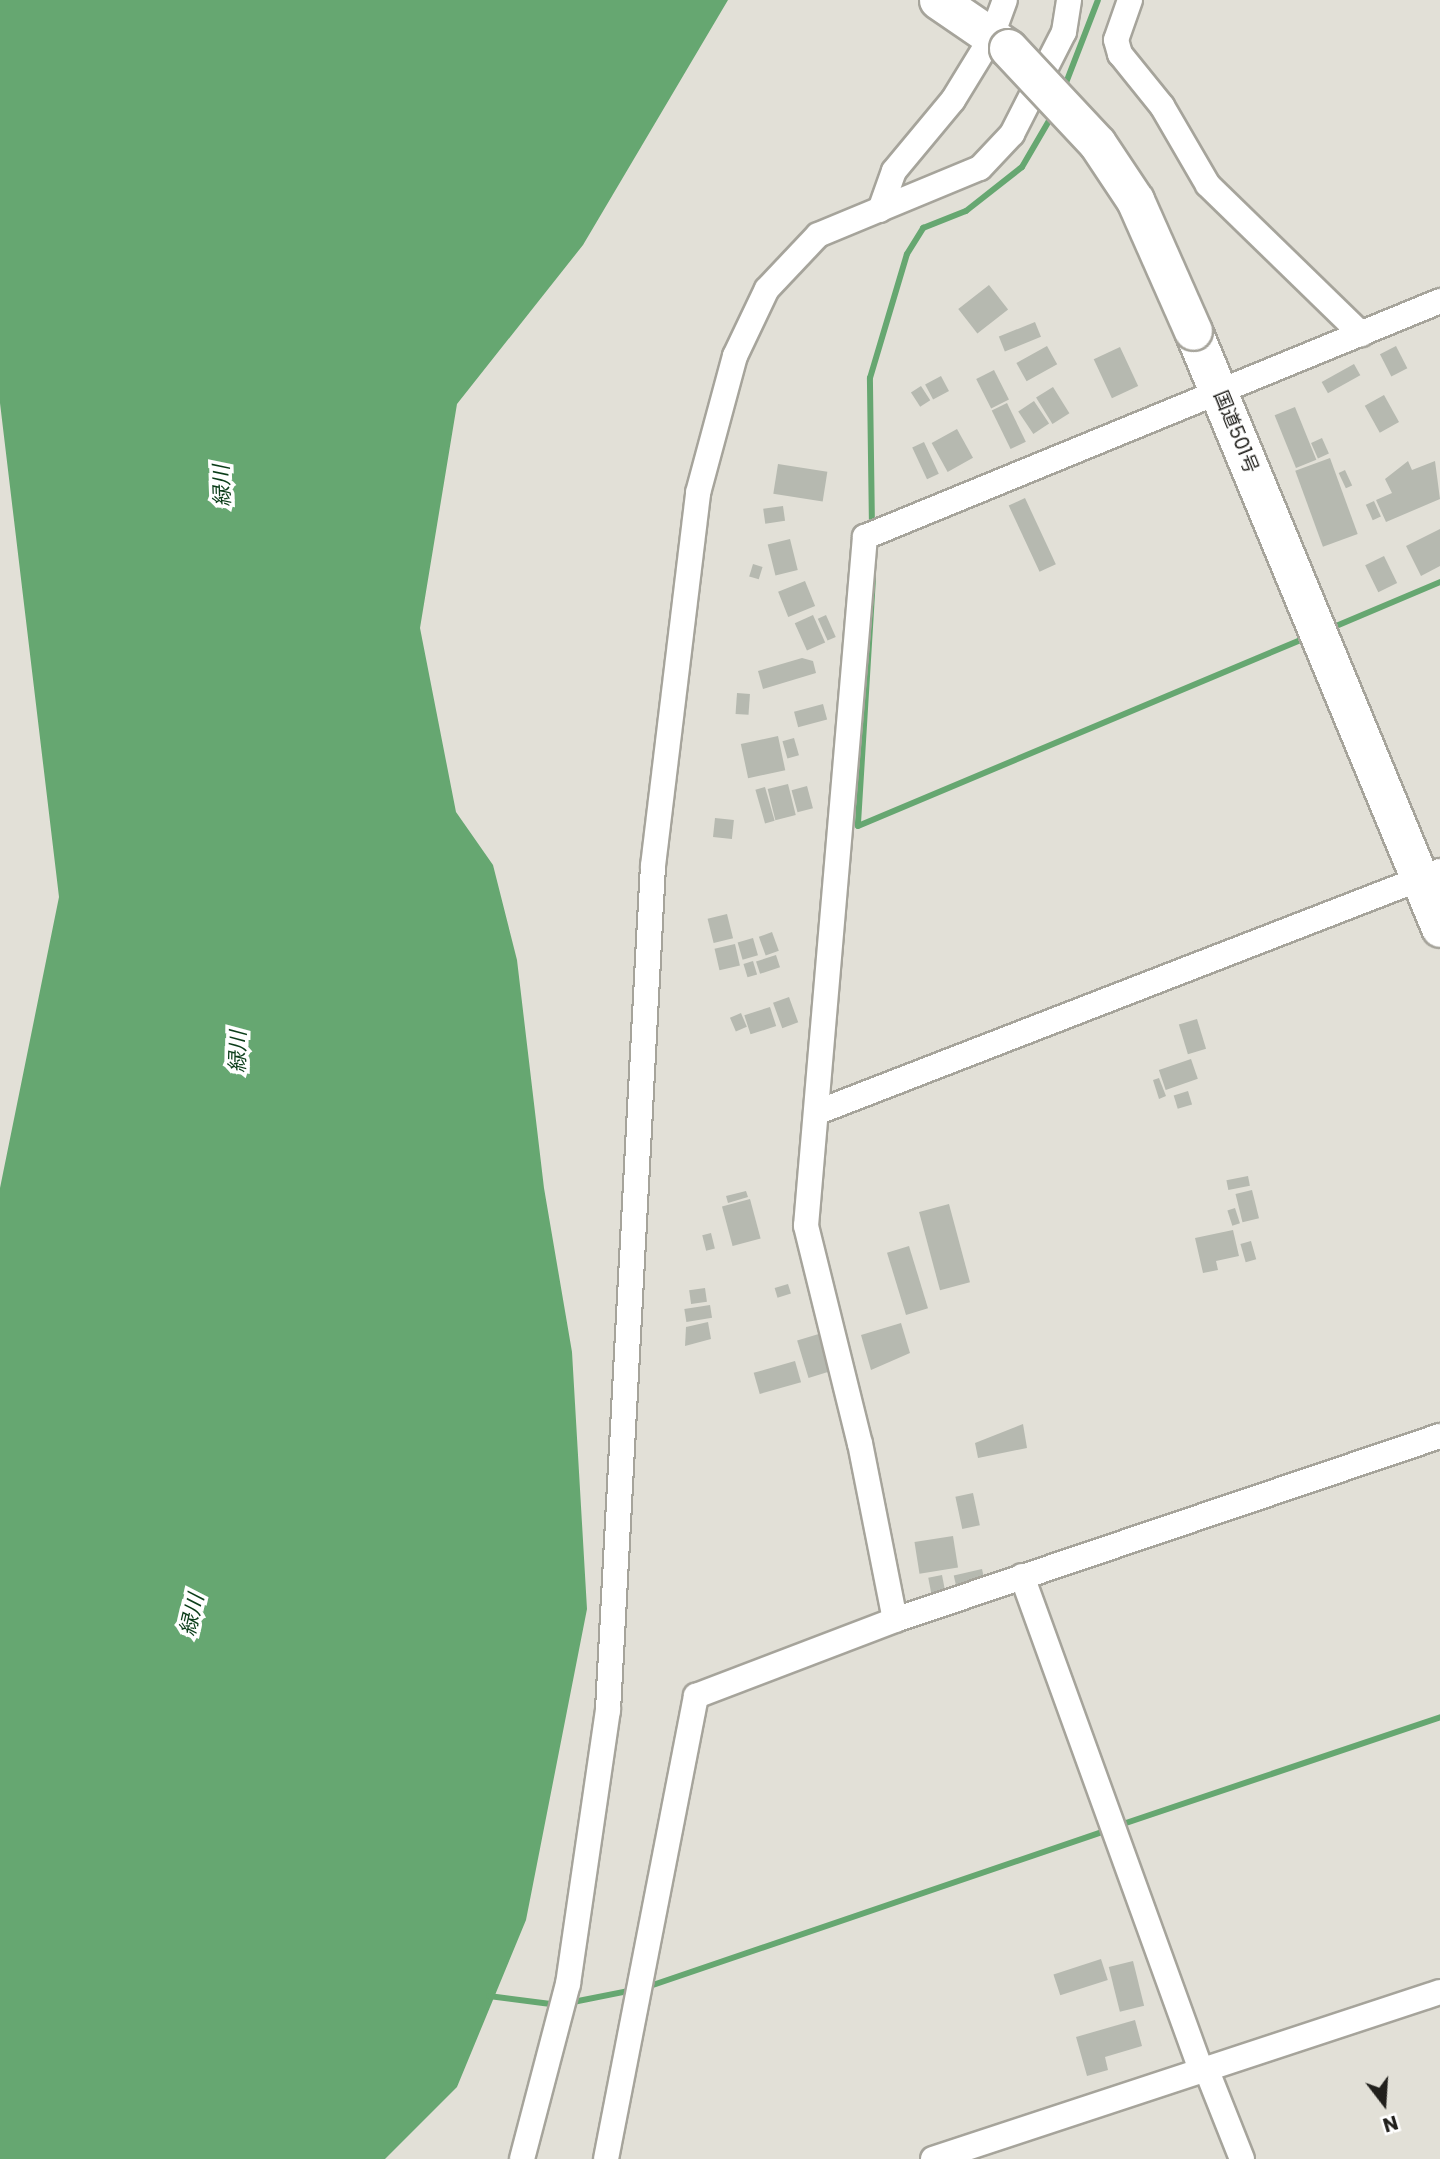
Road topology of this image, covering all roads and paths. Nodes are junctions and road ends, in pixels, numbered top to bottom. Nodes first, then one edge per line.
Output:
1 (938, 0) edge
2 (1005, 0) edge
3 (1069, 0) edge
4 (1130, 0) edge
5 (989, 37) junction
6 (880, 210) junction
7 (1440, 301) edge
8 (1361, 334) junction
9 (1219, 392) junction
10 (1430, 875) edge
11 (1440, 928) edge
12 (818, 1112) junction
13 (1440, 1436) edge
14 (1022, 1576) junction
15 (895, 1620) junction
16 (1440, 1992) edge
17 (1201, 2070) junction
18 (522, 2159) edge
19 (607, 2159) edge
20 (933, 2159) edge
21 (1242, 2159) edge

1 - 5 highway, 国道501号
2 - 5 street
3 - 6 street
4 - 8 street
5 - 6 street
5 - 9 highway, 国道501号, bridge
6 - 18 street
7 - 8 street
8 - 9 street
9 - 10 highway, 国道501号
9 - 12 street
10 - 11 highway, 国道501号
10 - 12 street
12 - 15 street
13 - 14 street
14 - 15 street
14 - 17 street
15 - 19 street
16 - 17 street
17 - 20 street
17 - 21 street

